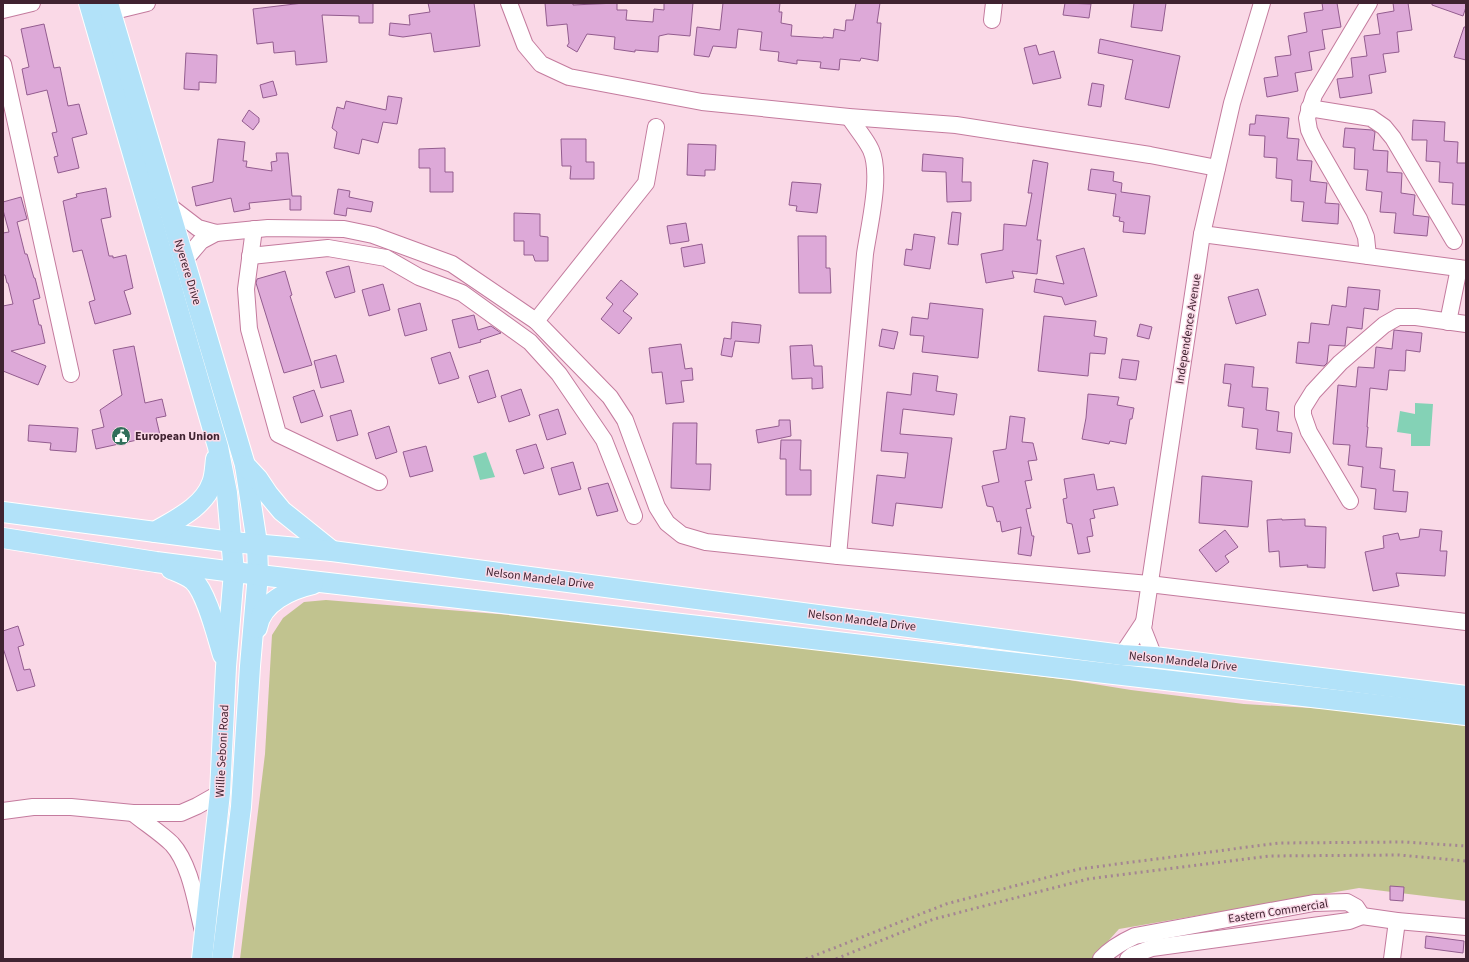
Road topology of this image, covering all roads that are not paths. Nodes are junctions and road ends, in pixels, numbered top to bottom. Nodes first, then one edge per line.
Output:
1 (32, 3) edge
2 (89, 3) edge
3 (509, 3) edge
4 (994, 3) edge
5 (1262, 3) edge
6 (1369, 3) edge
7 (141, 4) edge
8 (109, 7) edge
9 (3, 10) edge
10 (992, 20) dead end
11 (3, 64) edge
12 (1309, 108) junction
13 (849, 117) junction
14 (656, 127) dead end
15 (1217, 168) junction
16 (168, 205) junction
17 (254, 229) junction
18 (216, 233) junction
19 (1202, 234) junction
20 (1454, 241) dead end
21 (250, 256) junction
22 (1368, 256) junction
23 (184, 262) junction
24 (1462, 269) edge
25 (536, 321) junction
26 (1448, 322) junction
27 (1466, 324) edge
28 (71, 374) dead end
29 (218, 447) junction
30 (245, 465) junction
31 (379, 482) dead end
32 (1350, 501) dead end
33 (3, 512) edge
34 (634, 516) dead end
35 (155, 532) junction
36 (3, 538) edge
37 (232, 542) junction
38 (258, 543) junction
39 (332, 551) junction
40 (838, 556) junction
41 (156, 562) junction
42 (234, 572) junction
43 (258, 574) junction
44 (321, 582) junction
45 (1149, 584) junction
46 (1144, 622) junction
47 (1466, 622) edge
48 (1122, 655) junction
49 (1154, 657) junction
50 (250, 666) junction
51 (226, 667) junction
52 (1466, 696) edge
53 (1466, 715) edge
54 (220, 793) junction
55 (3, 811) edge
56 (133, 813) junction
57 (1362, 916) junction
58 (1397, 921) junction
59 (1466, 927) edge
60 (205, 938) junction
61 (202, 959) edge
62 (222, 959) edge
63 (1101, 959) edge
64 (1128, 959) edge
65 (1392, 959) edge

1 - 9 street
2 - 29 main road, Nyerere Drive
3 - 13 street
4 - 10 street
5 - 15 street, Independence Avenue
6 - 12 street
7 - 8 street
8 - 16 main road, Nyerere Drive
11 - 28 street
12 - 20 street
12 - 22 street
13 - 15 street
13 - 40 street
14 - 25 street
15 - 19 street, Independence Avenue
16 - 18 street
16 - 23 main road, Nyerere Drive
17 - 18 street
17 - 21 street
17 - 25 street
18 - 23 street
19 - 22 street
19 - 45 street, Independence Avenue
21 - 31 street
21 - 34 street
22 - 24 street
23 - 30 main road, Nyerere Drive
24 - 26 street
25 - 40 street
26 - 27 street
26 - 32 street
29 - 35 main road
29 - 37 main road, Nyerere Drive
30 - 38 main road, Nyerere Drive
30 - 39 main road
33 - 35 main road, Nelson Mandela Drive
35 - 37 main road, Nelson Mandela Drive
36 - 41 main road
37 - 38 main road, Nelson Mandela Drive
37 - 42 main road, Willie Seboni Road
38 - 39 main road, Nelson Mandela Drive
38 - 43 main road, Willie Seboni Road
39 - 48 main road, Nelson Mandela Drive
40 - 45 street
41 - 42 main road, Nelson Mandela Drive
41 - 51 main road
42 - 43 main road, Nelson Mandela Drive
42 - 51 main road, Willie Seboni Road
43 - 44 main road, Nelson Mandela Drive
43 - 50 main road, Willie Seboni Road
44 - 50 main road
44 - 53 main road, Nelson Mandela Drive
45 - 46 street, Independence Avenue
45 - 47 street
46 - 48 street, Independence Avenue
46 - 49 street
48 - 49 main road, Nelson Mandela Drive
49 - 52 main road, Nelson Mandela Drive
50 - 62 main road, Willie Seboni Road
51 - 54 main road, Willie Seboni Road
54 - 56 street
54 - 60 main road, Willie Seboni Road
55 - 56 street
56 - 60 street
57 - 58 street
57 - 63 street, Eastern Commercial
57 - 64 street, Eastern Commercial
58 - 59 street
58 - 65 street
60 - 61 main road, Willie Seboni Road

